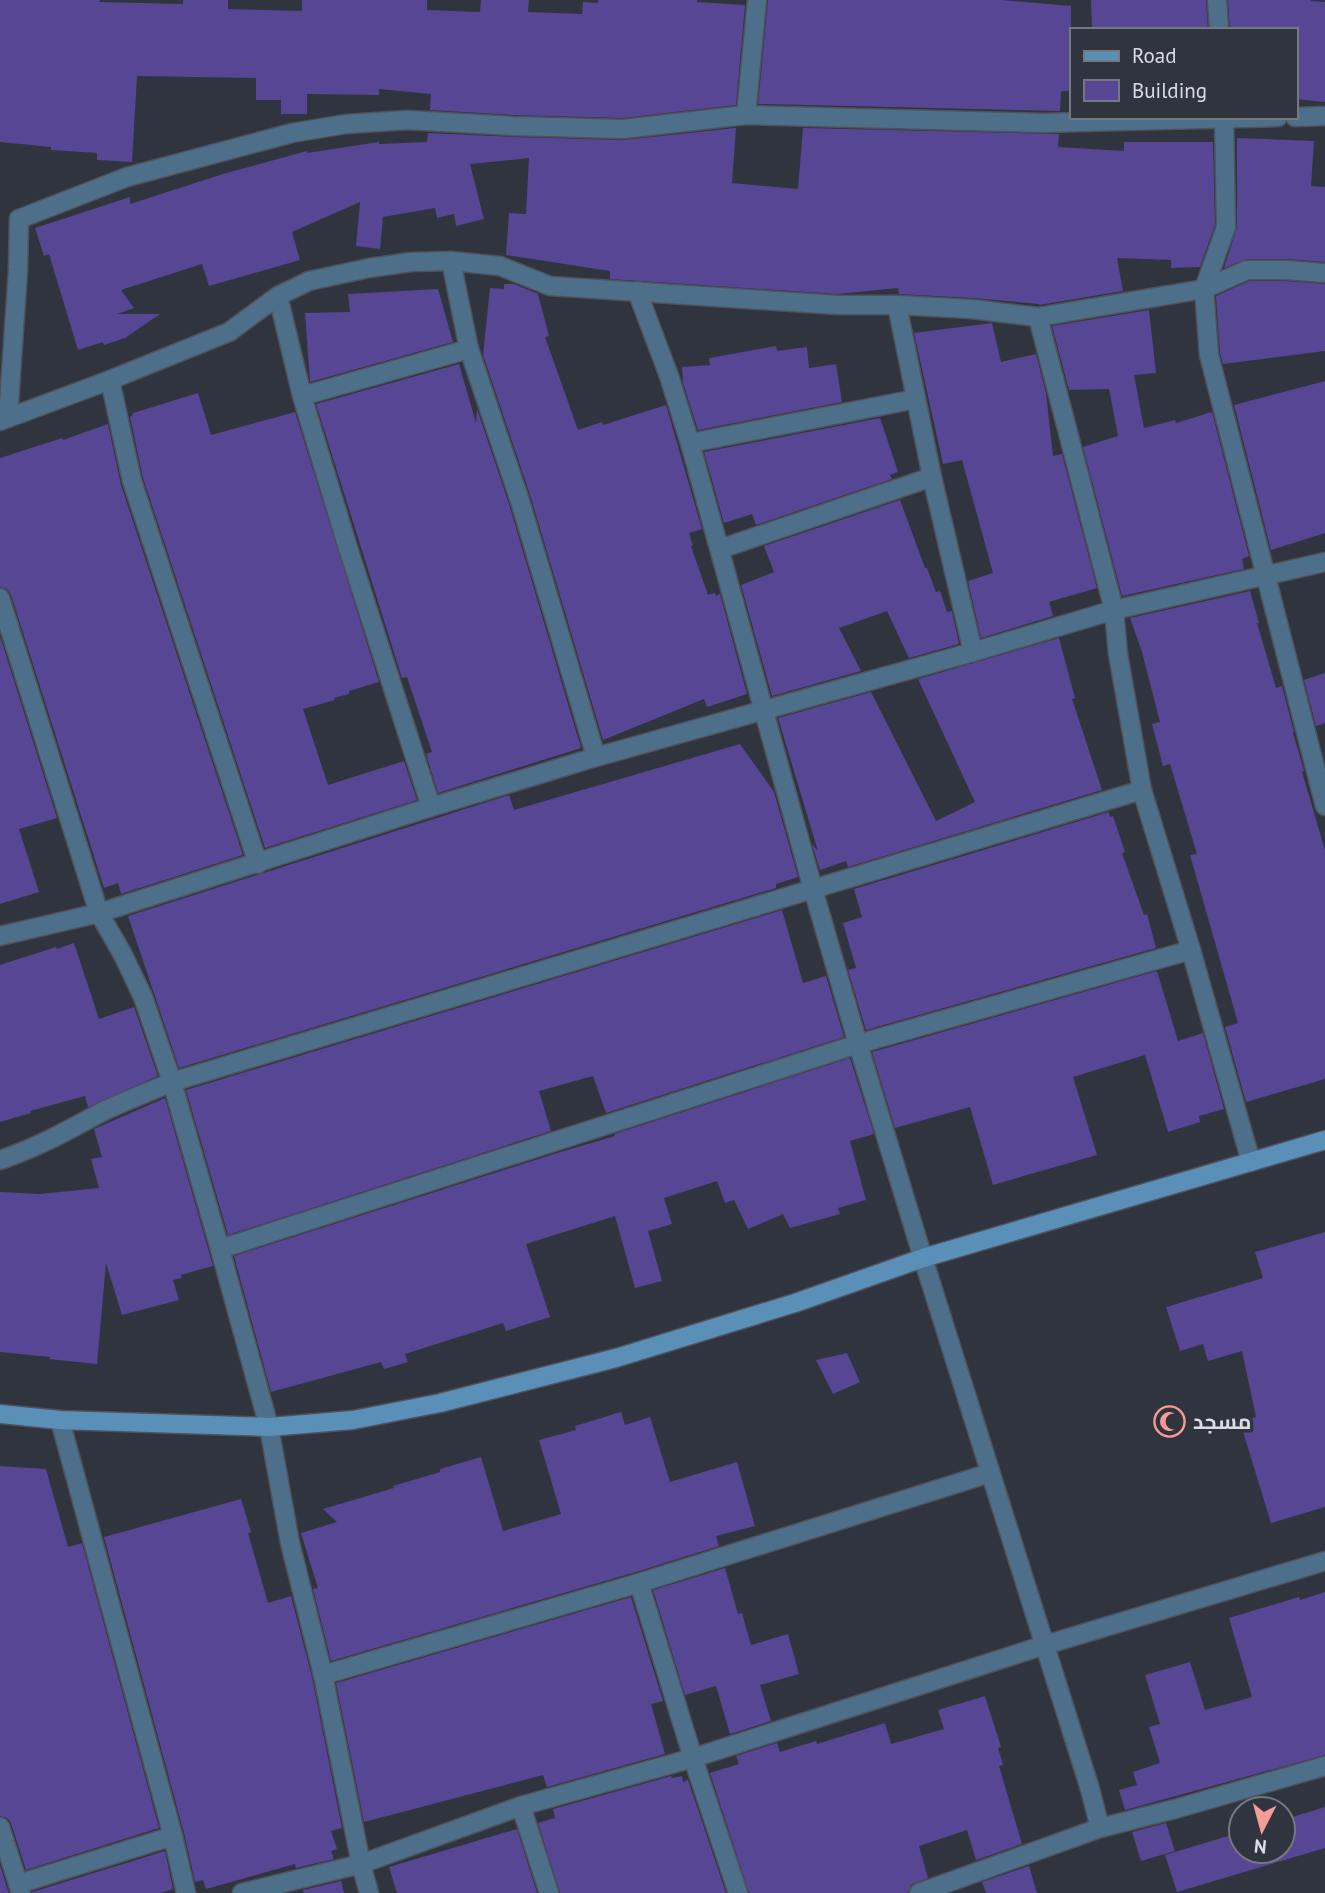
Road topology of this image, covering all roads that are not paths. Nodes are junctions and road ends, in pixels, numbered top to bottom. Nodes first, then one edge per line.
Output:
1 (757, 0) edge
2 (1217, 0) edge
3 (1219, 28) edge
4 (746, 115) junction
5 (1325, 116) edge
6 (1297, 117) edge
7 (1188, 119) edge
8 (1224, 119) edge
9 (19, 219) junction
10 (0, 220) edge
11 (451, 261) junction
12 (1325, 273) edge
13 (1204, 289) junction
14 (637, 291) junction
15 (278, 296) junction
16 (897, 305) junction
17 (1038, 317) junction
18 (469, 349) junction
19 (110, 380) junction
20 (302, 396) junction
21 (916, 399) junction
22 (4, 420) edge
23 (690, 443) junction
24 (932, 477) junction
25 (720, 549) junction
26 (1325, 562) edge
27 (1265, 577) junction
28 (0, 598) edge
29 (1114, 610) junction
30 (973, 652) junction
31 (764, 709) junction
32 (596, 757) junction
33 (1142, 790) junction
34 (1325, 806) edge
35 (431, 807) junction
36 (258, 864) junction
37 (813, 889) junction
38 (99, 913) junction
39 (0, 936) edge
40 (1191, 950) junction
41 (858, 1044) junction
42 (172, 1082) junction
43 (1325, 1140) edge
44 (0, 1160) edge
45 (1251, 1162) junction
46 (220, 1249) junction
47 (923, 1258) junction
48 (0, 1414) edge
49 (60, 1420) junction
50 (269, 1427) junction
51 (990, 1473) junction
52 (1325, 1561) edge
53 (639, 1583) junction
54 (1045, 1645) junction
55 (323, 1675) junction
56 (693, 1758) junction
57 (1325, 1766) edge
58 (521, 1805) junction
59 (0, 1827) edge
60 (1100, 1828) junction
61 (173, 1836) junction
62 (361, 1864) junction
63 (19, 1889) edge
64 (186, 1893) edge
65 (242, 1893) edge
66 (369, 1893) edge
67 (549, 1893) edge
68 (738, 1893) edge
69 (919, 1893) edge

1 - 4 street
2 - 3 street
4 - 7 street
4 - 9 street
5 - 6 street
8 - 13 street
9 - 10 street
9 - 22 street
11 - 14 street
11 - 15 street
11 - 18 street
12 - 13 street
13 - 17 street
13 - 27 street
14 - 16 street
14 - 23 street
15 - 19 street
15 - 20 street
16 - 17 street
16 - 21 street
17 - 29 street
18 - 20 street
18 - 32 street
19 - 22 street
19 - 36 street
20 - 35 street
21 - 23 street
21 - 24 street
23 - 25 street
24 - 25 street
24 - 30 street
25 - 31 street
26 - 27 street
27 - 29 street
27 - 34 street
28 - 38 street
29 - 30 street
29 - 33 street
30 - 31 street
31 - 32 street
31 - 37 street
32 - 35 street
33 - 37 street
33 - 40 street
35 - 36 street
36 - 38 street
37 - 41 street
37 - 42 street
38 - 39 street
38 - 42 street
40 - 41 street
40 - 45 street
41 - 46 street
41 - 47 street
42 - 44 street
42 - 46 street
43 - 45 main road
45 - 47 main road
46 - 50 street
47 - 50 main road
47 - 51 street
48 - 49 main road
49 - 50 main road
49 - 61 street
50 - 55 street
51 - 53 street
51 - 54 street
52 - 54 street
53 - 55 street
53 - 56 street
54 - 56 street
54 - 60 street
55 - 62 street
56 - 58 street
56 - 68 street
57 - 60 street
58 - 62 street
58 - 67 street
59 - 63 street
60 - 69 street
61 - 63 street
61 - 64 street
62 - 65 street
62 - 66 street

